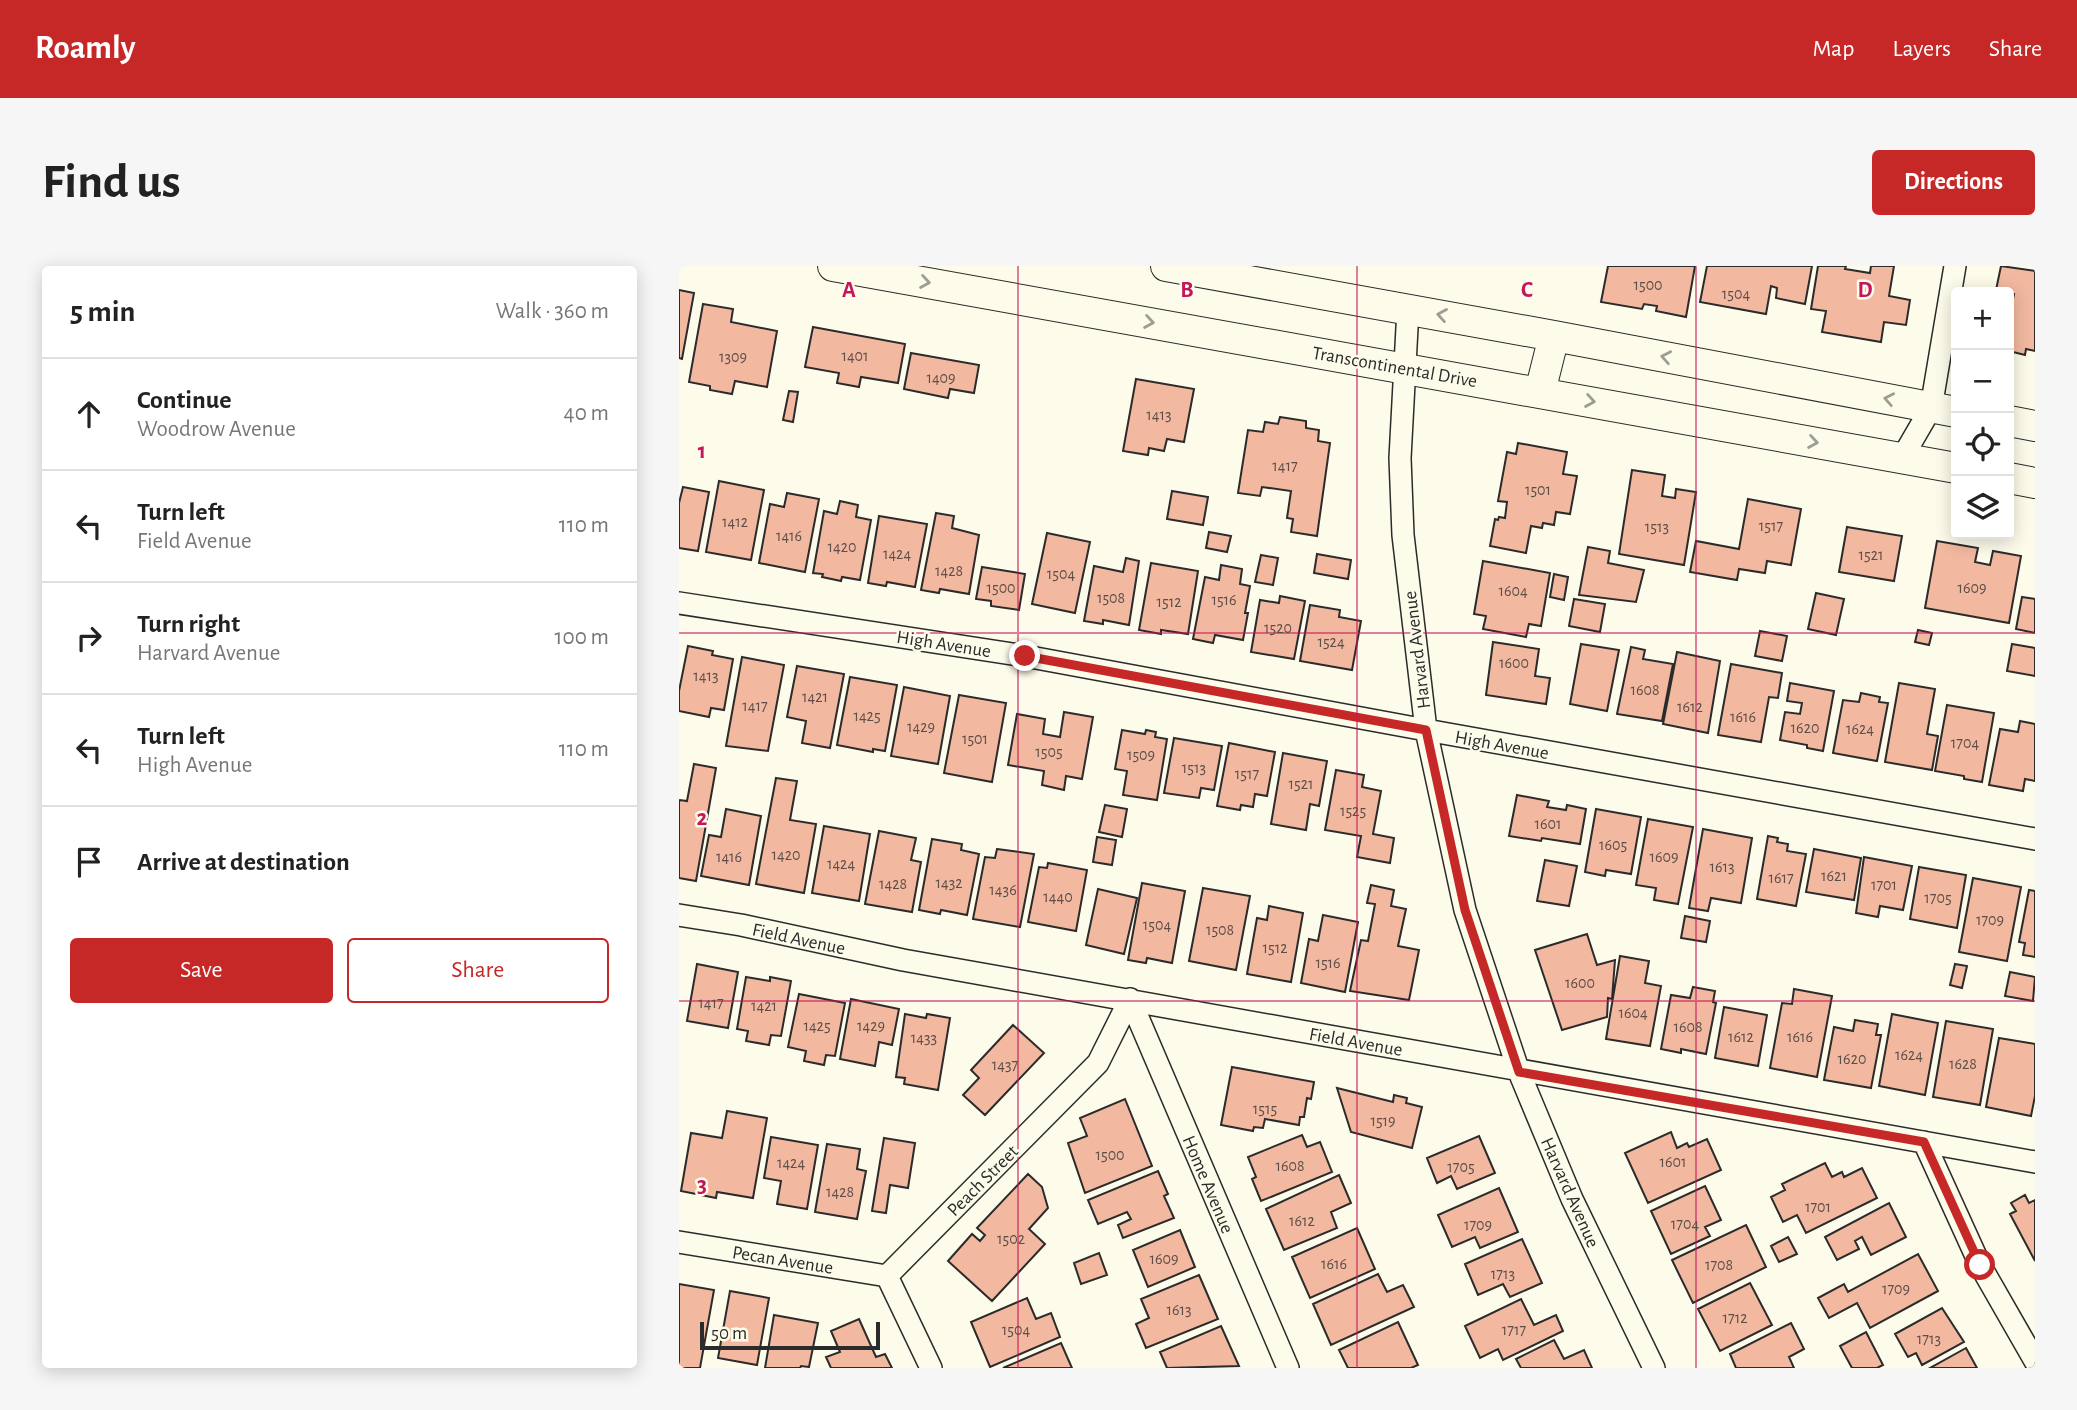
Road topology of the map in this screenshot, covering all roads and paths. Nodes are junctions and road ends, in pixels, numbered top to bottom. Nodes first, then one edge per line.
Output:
1 (833, 266) edge
2 (1166, 266) edge
3 (1955, 266) edge
4 (1408, 309) junction
5 (1554, 336) junction
6 (1405, 368) junction
7 (1541, 392) junction
8 (1944, 410) edge
9 (2014, 422) edge
10 (2035, 426) edge
11 (1902, 458) junction
12 (1951, 467) edge
13 (2014, 479) edge
14 (2035, 483) edge
15 (679, 603) edge
16 (1426, 730) junction
17 (2035, 839) edge
18 (679, 915) edge
19 (1130, 999) junction
20 (1519, 1072) junction
21 (1924, 1142) junction
22 (2035, 1162) edge
23 (679, 1242) edge
24 (887, 1276) junction
25 (2035, 1360) edge
26 (930, 1368) edge
27 (1288, 1368) edge
28 (1654, 1368) edge

1 -> 6 street, Transcontinental Drive
2 - 4 street
3 - 8 street
5 -> 4 street
4 - 6 street, Harvard Avenue
5 - 7 street
8 -> 5 street
6 - 7 street, Transcontinental Drive
6 - 16 street, Harvard Avenue
7 -> 11 street, Transcontinental Drive
8 - 11 street
9 - 10 street
11 - 12 street, Transcontinental Drive
13 - 14 street
15 - 16 street, High Avenue
16 - 17 street, High Avenue
16 - 20 street, Harvard Avenue
18 - 19 street, Field Avenue
19 - 20 street, Field Avenue
19 - 24 street, Peach Street
19 - 27 street, Home Avenue
20 - 21 street, Field Avenue
20 - 28 street, Harvard Avenue
21 - 22 street, Field Avenue
21 - 25 street
23 - 24 street, Pecan Avenue
24 - 26 street

